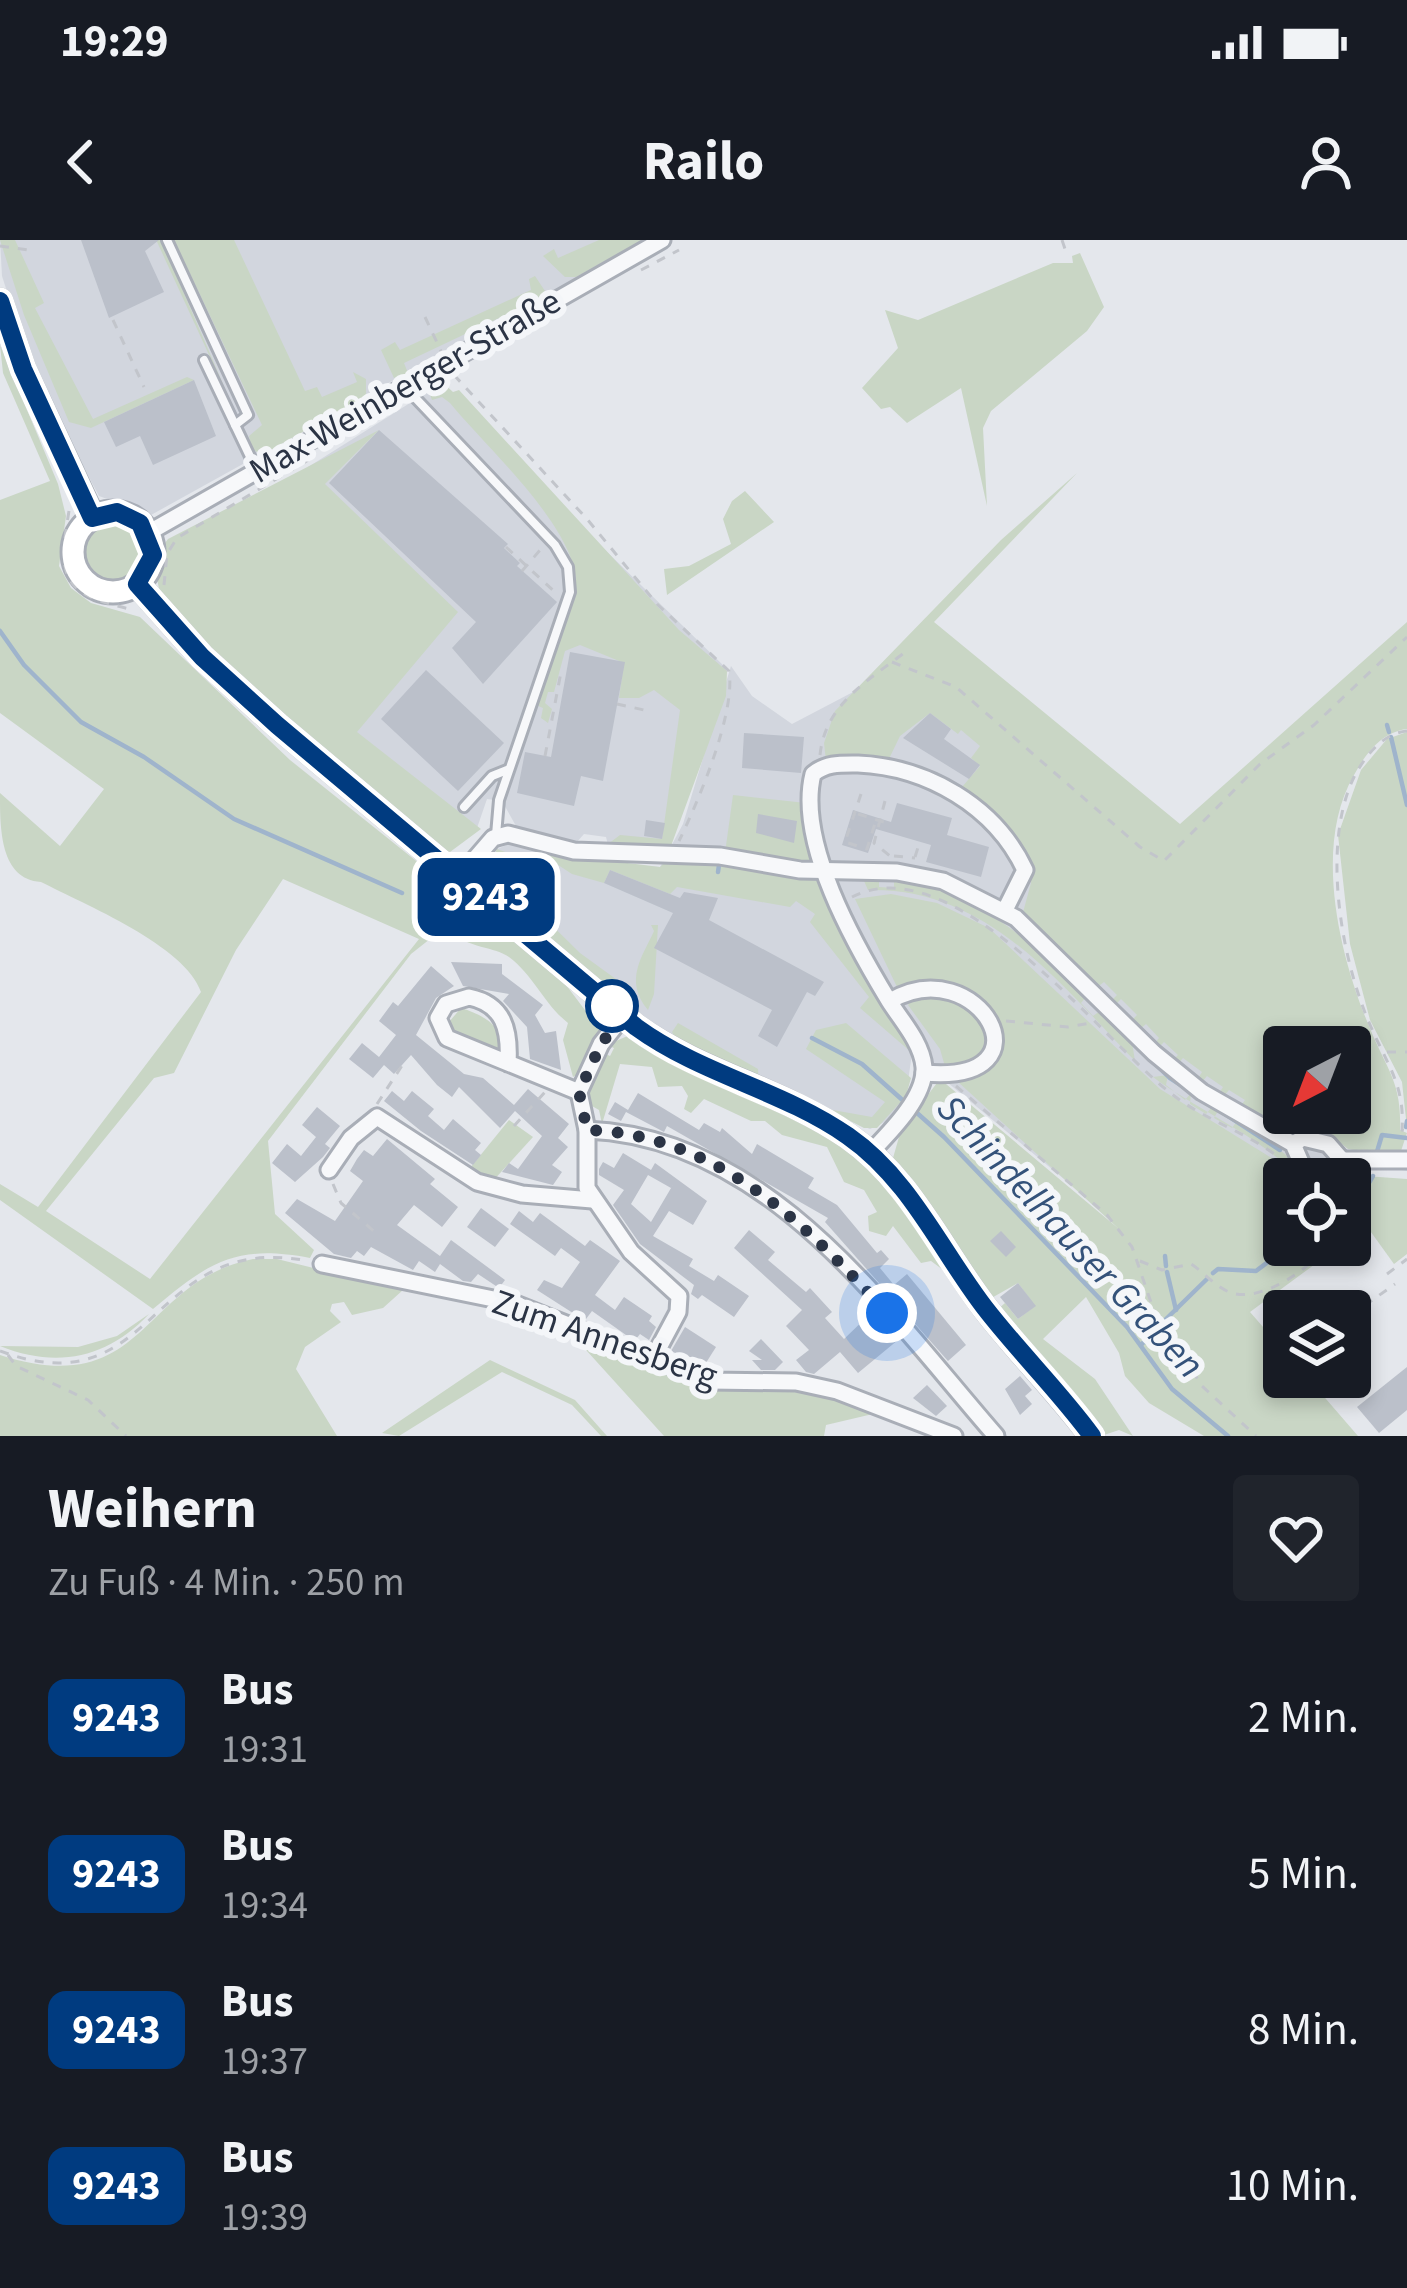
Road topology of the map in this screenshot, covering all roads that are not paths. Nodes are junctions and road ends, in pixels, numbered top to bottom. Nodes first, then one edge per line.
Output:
1 (167, 240) edge
2 (662, 240) edge
3 (0, 301) edge
4 (204, 360) dead end
5 (402, 385) junction
6 (235, 425) junction
7 (257, 470) junction
8 (92, 518) junction
9 (148, 533) junction
10 (144, 591) junction
11 (508, 770) junction
12 (464, 807) dead end
13 (496, 836) junction
14 (826, 873) junction
15 (461, 875) junction
16 (1006, 910) junction
17 (890, 1001) junction
18 (623, 1016) junction
19 (508, 1063) junction
20 (924, 1073) junction
21 (579, 1092) junction
22 (587, 1130) junction
23 (1293, 1144) junction
24 (870, 1153) junction
25 (1299, 1158) edge
26 (1340, 1158) edge
27 (1371, 1160) edge
28 (1407, 1160) edge
29 (329, 1170) road end
30 (592, 1200) junction
31 (322, 1264) road end
32 (654, 1357) junction
33 (954, 1436) edge
34 (996, 1436) edge
35 (1092, 1436) edge

1 - 6 lane
2 - 5 street, Max-Weinberger-Straße
3 - 8 main road
4 - 6 lane
5 - 7 street, Max-Weinberger-Straße
5 - 11 lane
6 - 7 lane
7 - 9 street, Max-Weinberger-Straße
8 - 9 main road
8 - 10 main road
9 - 10 main road
10 - 15 main road
11 - 12 lane
11 - 13 lane
13 - 14 street
13 - 15 street
14 - 16 street
14 - 16 street
14 - 17 street
15 - 18 main road
16 - 23 street
17 - 20 street
17 - 20 street
18 - 21 street
18 - 24 main road
19 - 19 street
19 - 21 street
20 - 24 street
21 - 22 street
22 - 30 street
22 - 34 street
23 - 25 street
23 - 26 street
24 - 35 main road
27 - 28 street
29 - 30 street
30 - 32 street
31 - 32 street, Zum Annesberg
32 - 33 street, Zum Annesberg

